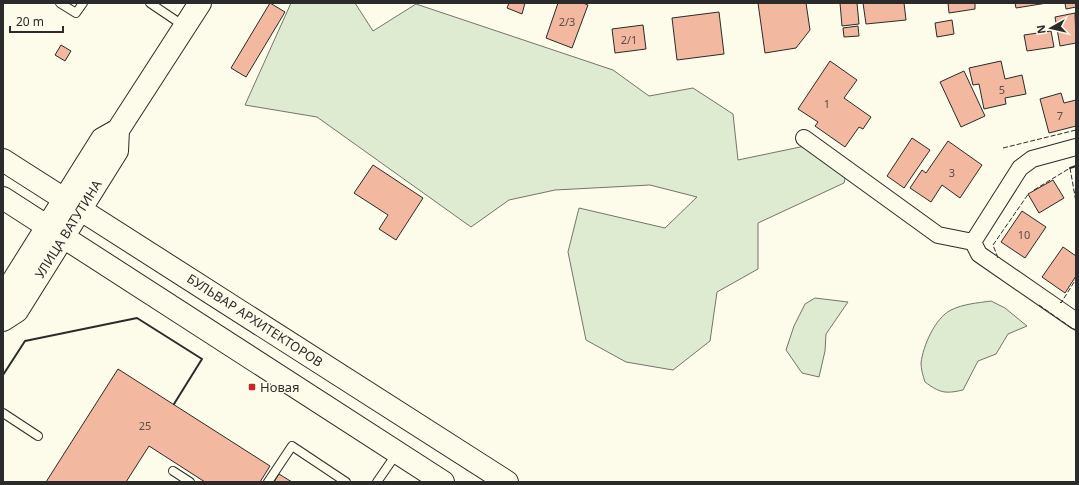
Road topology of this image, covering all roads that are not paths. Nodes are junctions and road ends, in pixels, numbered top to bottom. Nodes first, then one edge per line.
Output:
1 (60, 3) edge
2 (83, 3) edge
3 (150, 3) edge
4 (200, 3) edge
5 (185, 27) junction
6 (804, 138) dead end
7 (1076, 147) edge
8 (3, 160) edge
9 (3, 198) edge
10 (73, 204) junction
11 (55, 232) junction
12 (973, 242) junction
13 (3, 297) edge
14 (3, 320) edge
15 (1076, 321) edge
16 (3, 413) edge
17 (38, 436) dead end
18 (397, 452) junction
19 (173, 471) dead end
20 (190, 482) edge
21 (268, 482) edge
22 (346, 482) edge
23 (377, 482) edge
24 (443, 482) edge
25 (507, 482) edge

1 - 2 lane
3 - 5 lane
4 - 5 main road, УЛИЦА ВАТУТИНА
5 - 10 main road, УЛИЦА ВАТУТИНА
6 - 12 street
7 - 12 street
8 - 10 main road, БУЛЬВАР АРХИТЕКТОРОВ
9 - 11 main road
10 - 11 main road, УЛИЦА ВАТУТИНА
10 - 25 main road, БУЛЬВАР АРХИТЕКТОРОВ
11 - 13 main road, УЛИЦА ВАТУТИНА
11 - 14 main road, УЛИЦА ВАТУТИНА
11 - 18 main road
12 - 15 street
16 - 17 lane
18 - 23 lane
18 - 24 main road
19 - 20 lane
21 - 22 lane

